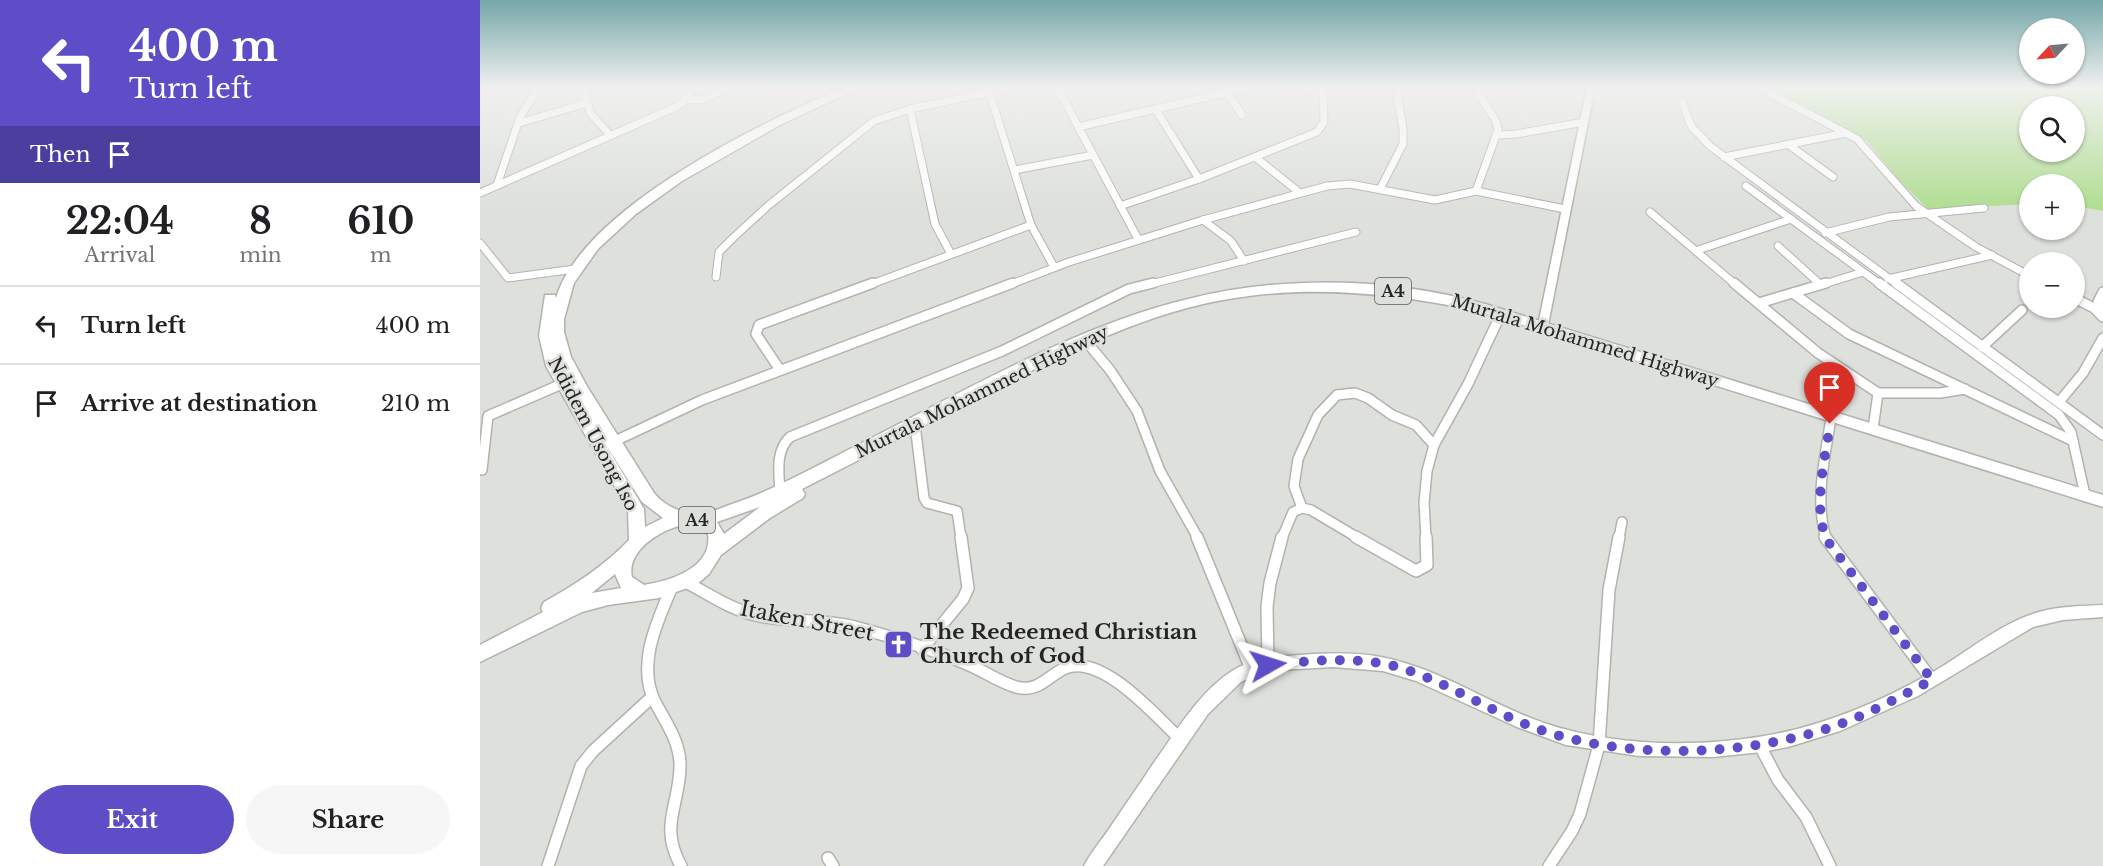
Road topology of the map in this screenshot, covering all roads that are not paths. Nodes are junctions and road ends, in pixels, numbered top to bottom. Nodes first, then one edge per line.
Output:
1 (517, 127) edge
2 (603, 127) edge
3 (628, 127) edge
4 (757, 127) edge
5 (759, 127) edge
6 (864, 127) edge
7 (914, 127) edge
8 (1001, 127) edge
9 (1078, 127) edge
10 (1167, 127) edge
11 (1321, 127) edge
12 (1403, 127) edge
13 (1496, 127) edge
14 (1553, 127) edge
15 (1583, 127) edge
16 (1694, 127) edge
17 (1835, 127) edge
18 (1846, 133) junction
19 (610, 135) junction
20 (1497, 135) junction
21 (1789, 145) junction
22 (1092, 155) junction
23 (1255, 157) junction
24 (1724, 157) junction
25 (690, 162) junction
26 (1015, 170) junction
27 (683, 176) junction
28 (1833, 177) dead end
29 (1199, 179) junction
30 (497, 185) junction
31 (1746, 186) dead end
32 (1380, 189) junction
33 (1476, 191) junction
34 (480, 193) edge
35 (1300, 193) junction
36 (1120, 206) junction
37 (1984, 208) dead end
38 (1565, 209) junction
39 (1650, 212) dead end
40 (1924, 212) junction
41 (1791, 219) junction
42 (1203, 220) junction
43 (1030, 225) junction
44 (1356, 232) dead end
45 (1825, 233) junction
46 (1138, 239) junction
47 (480, 243) edge
48 (588, 246) junction
49 (1778, 246) dead end
50 (1698, 250) junction
51 (951, 254) junction
52 (1992, 255) junction
53 (1244, 261) junction
54 (1054, 267) junction
55 (569, 269) junction
56 (2019, 270) edge
57 (1863, 272) junction
58 (716, 277) dead end
59 (1888, 279) junction
60 (1820, 284) junction
61 (2103, 292) edge
62 (1793, 293) junction
63 (1759, 303) junction
64 (2085, 305) edge
65 (2019, 313) edge
66 (2102, 315) edge
67 (1498, 320) junction
68 (1543, 325) junction
69 (2103, 338) edge
70 (1090, 346) junction
71 (1982, 347) junction
72 (780, 370) junction
73 (564, 382) junction
74 (1965, 389) junction
75 (1878, 393) junction
76 (2059, 402) junction
77 (1830, 424) junction
78 (1873, 429) junction
79 (916, 433) junction
80 (2103, 435) edge
81 (2073, 441) junction
82 (613, 442) junction
83 (1434, 446) junction
84 (482, 470) dead end
85 (780, 492) junction
86 (2085, 495) junction
87 (2103, 501) edge
88 (1302, 508) junction
89 (2103, 510) edge
90 (679, 520) junction
91 (702, 521) junction
92 (1622, 522) dead end
93 (638, 541) junction
94 (716, 550) junction
95 (626, 555) junction
96 (678, 586) junction
97 (641, 592) junction
98 (2103, 610) edge
99 (480, 644) edge
100 (922, 649) junction
101 (480, 654) edge
102 (1268, 665) junction
103 (1251, 669) junction
104 (1932, 680) junction
105 (652, 697) junction
106 (1180, 739) junction
107 (1759, 744) junction
108 (1599, 745) junction
109 (548, 866) edge
110 (681, 866) edge
111 (1093, 866) edge
112 (1549, 866) edge
113 (1830, 866) edge

1 - 30 street
2 - 19 street
3 - 19 street
4 - 25 highway, Ndidem Usong Iso
5 - 27 highway, Ndidem Usong Iso
6 - 58 street
7 - 51 street
8 - 26 street
9 - 22 street
10 - 29 street
11 - 23 street
12 - 32 street
13 - 20 street
14 - 20 street
15 - 38 street
16 - 24 street
17 - 18 street
18 - 21 street
18 - 40 street
19 - 30 street
20 - 33 street
21 - 24 street
21 - 28 street
22 - 26 street
22 - 36 street
23 - 29 street
23 - 35 street
24 - 45 street
25 - 27 highway
25 - 48 highway, Ndidem Usong Iso
26 - 43 street
27 - 48 highway, Ndidem Usong Iso
29 - 36 street
30 - 34 street
31 - 41 street
32 - 33 street
32 - 35 street
33 - 38 street
35 - 42 street
36 - 46 street
37 - 40 street
38 - 68 street
39 - 50 street
40 - 45 street
40 - 52 street
41 - 50 street
41 - 57 street
42 - 46 street
42 - 53 street
43 - 51 street
43 - 54 street
44 - 53 street
45 - 59 street
46 - 54 street
47 - 55 street
48 - 55 highway, Ndidem Usong Iso
49 - 60 street
50 - 63 street
51 - 72 street
52 - 56 street
52 - 59 street
53 - 85 street
54 - 72 street
55 - 73 highway, Ndidem Usong Iso
55 - 82 highway, Ndidem Usong Iso
57 - 60 street
57 - 81 street
59 - 71 street
60 - 62 street
61 - 66 street
62 - 63 street
62 - 74 street
63 - 75 street
64 - 66 street
65 - 71 street
67 - 70 highway, Murtala Mohammed Highway / A4
67 - 77 highway, Murtala Mohammed Highway / A4
67 - 83 street
68 - 78 highway, Murtala Mohammed Highway / A4
68 - 85 highway, Murtala Mohammed Highway / A4
69 - 76 street
70 - 79 highway, Murtala Mohammed Highway / A4
70 - 103 street
71 - 76 street
72 - 82 street
73 - 84 street
73 - 93 highway, Ndidem Usong Iso
74 - 75 street
74 - 81 street
75 - 78 street
76 - 80 street
77 - 89 highway, Murtala Mohammed Highway / A4
77 - 104 street
78 - 86 highway, Murtala Mohammed Highway / A4
79 - 94 highway, Murtala Mohammed Highway / A4
79 - 100 street
81 - 86 street
82 - 90 highway, Ndidem Usong Iso
83 - 88 street
83 - 88 street
85 - 91 highway, Murtala Mohammed Highway / A4
86 - 87 highway, Murtala Mohammed Highway / A4
88 - 102 street
90 - 91 highway, A4
90 - 93 highway, A4
91 - 94 highway, A4
92 - 108 street
93 - 95 highway, A4
94 - 96 highway, A4
95 - 97 highway
95 - 99 highway, A4
96 - 97 highway
96 - 100 street, Itaken Street
96 - 105 street
97 - 101 highway
98 - 104 street
100 - 106 street, Itaken Street
102 - 103 street
102 - 108 street
103 - 106 street
104 - 107 street
105 - 109 street
105 - 110 street
106 - 111 street
107 - 108 street
107 - 113 street
108 - 112 street

